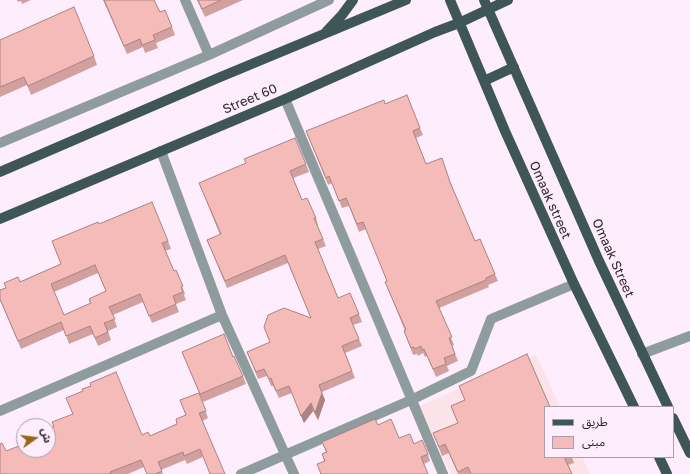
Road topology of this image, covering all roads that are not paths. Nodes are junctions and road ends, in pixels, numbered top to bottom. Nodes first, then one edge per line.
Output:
1 (185, 0) edge
2 (329, 0) edge
3 (353, 0) edge
4 (406, 0) edge
5 (450, 0) edge
6 (508, 0) edge
7 (486, 5) edge
8 (459, 23) junction
9 (322, 36) junction
10 (209, 55) junction
11 (514, 68) junction
12 (484, 82) junction
13 (285, 98) junction
14 (0, 144) edge
15 (161, 151) junction
16 (0, 172) edge
17 (0, 219) edge
18 (574, 284) junction
19 (222, 315) junction
20 (690, 336) edge
21 (642, 354) junction
22 (411, 400) junction
23 (634, 406) edge
24 (668, 406) edge
25 (0, 411) edge
26 (674, 420) edge
27 (687, 440) edge
28 (690, 453) edge
29 (285, 456) junction
30 (659, 458) edge
31 (241, 474) edge
32 (294, 474) edge
33 (443, 474) edge
34 (667, 474) edge

1 - 10 street
2 - 10 street
3 - 9 main road
4 - 9 main road
5 - 8 main road, Omaak street
6 - 7 main road, Street 60
7 - 8 main road, Street 60
7 - 11 main road
8 - 12 main road, Omaak street
8 - 13 main road, Street 60
9 - 16 main road
10 - 14 street
11 - 12 main road
11 - 21 main road, Omaak Street
12 - 18 main road, Omaak street
13 - 15 main road, Street 60
13 - 22 street
15 - 17 main road, Street 60
15 - 19 street
18 - 22 street
18 - 23 main road, Omaak street
19 - 25 street
19 - 29 street
20 - 21 street
21 - 24 main road, Omaak Street
22 - 29 street
22 - 33 street
26 - 27 main road
27 - 28 main road
29 - 31 street
29 - 32 street
30 - 34 main road

